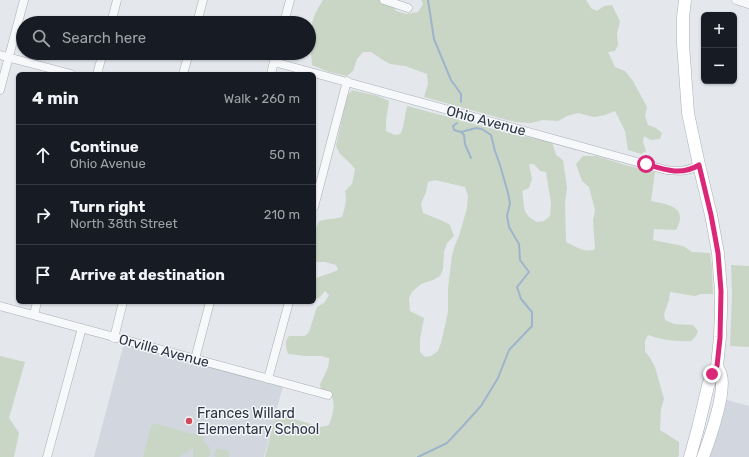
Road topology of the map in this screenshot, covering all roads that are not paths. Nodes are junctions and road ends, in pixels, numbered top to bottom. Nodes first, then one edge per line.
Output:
1 (24, 0) edge
2 (117, 0) edge
3 (203, 0) edge
4 (290, 0) edge
5 (384, 0) edge
6 (685, 0) edge
7 (736, 0) edge
8 (748, 4) dead end
9 (408, 8) dead end
10 (20, 16) edge
11 (113, 16) edge
12 (199, 16) edge
13 (286, 16) edge
14 (16, 31) edge
15 (0, 55) edge
16 (9, 58) junction
17 (16, 60) edge
18 (17, 60) edge
19 (101, 60) edge
20 (187, 60) edge
21 (274, 62) joint
22 (63, 72) edge
23 (98, 72) edge
24 (184, 72) edge
25 (272, 72) edge
26 (312, 72) edge
27 (316, 73) edge
28 (347, 81) junction
29 (0, 90) edge
30 (699, 165) junction
31 (316, 199) edge
32 (37, 304) edge
33 (122, 304) edge
34 (209, 304) edge
35 (288, 304) edge
36 (0, 306) edge
37 (34, 315) junction
38 (82, 328) junction
39 (114, 338) junction
40 (195, 359) junction
41 (717, 366) junction
42 (268, 379) junction
43 (328, 395) dead end
44 (47, 457) edge
45 (690, 457) edge
46 (704, 457) edge

1 - 10 street
2 - 11 street
3 - 12 street
4 - 13 street
5 - 9 street
6 - 30 main road
7 - 8 street
14 - 16 street
15 - 16 street
16 - 17 street
16 - 29 street
18 - 22 street
19 - 23 street
20 - 24 street
21 - 25 street
21 - 26 street, Ohio Avenue
27 - 28 street, Ohio Avenue
28 - 30 street, Ohio Avenue
28 - 31 street
30 - 41 main road
32 - 37 street
33 - 39 street
34 - 40 street
35 - 42 street
36 - 37 street, Orville Avenue
37 - 38 street, Orville Avenue
38 - 39 street, Orville Avenue
38 - 44 street
39 - 40 street, Orville Avenue
40 - 42 street, Orville Avenue
41 - 45 main road
41 - 46 main road
42 - 43 street, Orville Avenue

